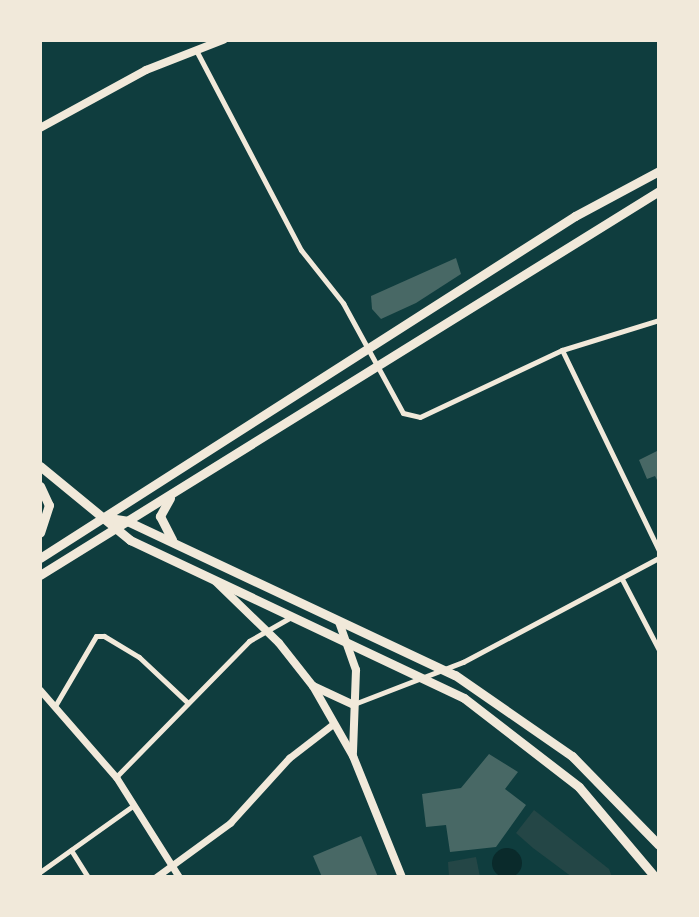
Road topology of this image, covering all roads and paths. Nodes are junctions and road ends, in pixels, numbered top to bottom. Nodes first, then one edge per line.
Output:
1 (223, 40) edge
2 (197, 51) junction
3 (40, 128) edge
4 (659, 171) edge
5 (659, 191) edge
6 (514, 255) junction
7 (524, 270) junction
8 (659, 320) edge
9 (367, 348) junction
10 (562, 350) junction
11 (376, 366) junction
12 (40, 466) edge
13 (40, 486) edge
14 (175, 492) junction
15 (103, 517) junction
16 (127, 521) junction
17 (113, 530) junction
18 (40, 533) edge
19 (177, 546) junction
20 (659, 551) edge
21 (40, 558) edge
22 (659, 558) edge
23 (40, 575) edge
24 (213, 579) junction
25 (622, 579) junction
26 (294, 616) junction
27 (339, 622) junction
28 (266, 631) junction
29 (348, 639) junction
30 (659, 650) edge
31 (444, 670) junction
32 (427, 677) junction
33 (313, 686) junction
34 (40, 690) edge
35 (188, 703) junction
36 (352, 704) junction
37 (55, 706) junction
38 (333, 724) junction
39 (352, 756) junction
40 (116, 777) junction
41 (134, 805) junction
42 (659, 845) edge
43 (71, 850) junction
44 (172, 865) junction
45 (40, 872) edge
46 (88, 877) edge
47 (156, 877) edge
48 (179, 877) edge
49 (402, 877) edge
50 (655, 877) edge

1 - 2 main road
2 - 3 main road
2 - 9 street
4 - 6 main road
5 - 7 main road
6 - 7 main road
6 - 9 main road
7 - 11 main road
8 - 10 street
9 - 11 street
9 - 15 main road
10 - 11 street
10 - 20 street
11 - 14 main road
12 - 15 main road
13 - 18 main road
14 - 16 main road
14 - 19 main road
15 - 16 main road
15 - 17 main road
15 - 21 main road
16 - 17 main road
16 - 19 main road
17 - 23 main road
17 - 24 main road
19 - 27 main road
22 - 25 street
24 - 26 main road
24 - 28 main road
25 - 30 street
25 - 31 street
26 - 28 street
26 - 29 main road
27 - 29 main road
27 - 31 main road
28 - 33 main road
28 - 35 street
29 - 32 main road
29 - 36 main road
31 - 32 street
31 - 42 main road
32 - 36 street
32 - 50 main road
33 - 36 main road
33 - 38 main road
34 - 37 street
35 - 37 street
35 - 40 street
36 - 39 main road
37 - 40 street
38 - 39 main road
38 - 44 street
39 - 49 main road
40 - 41 street
41 - 43 street
41 - 44 street
43 - 45 street
43 - 46 street
44 - 47 street
44 - 48 street

